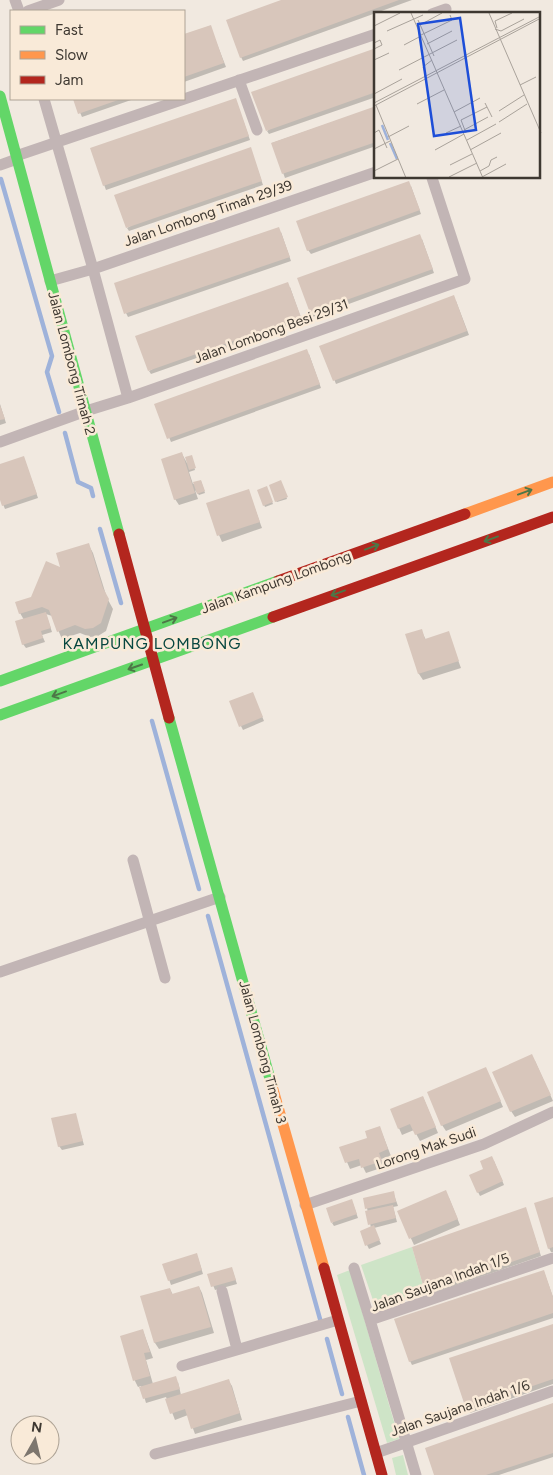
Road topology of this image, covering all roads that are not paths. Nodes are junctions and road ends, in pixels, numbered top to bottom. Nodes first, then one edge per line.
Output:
1 (58, 0) edge
2 (446, 9) dead end
3 (31, 10) edge
4 (438, 12) edge
5 (374, 35) edge
6 (238, 80) junction
7 (0, 96) edge
8 (185, 98) edge
9 (44, 100) edge
10 (180, 100) edge
11 (257, 130) dead end
12 (56, 143) junction
13 (17, 158) junction
14 (0, 165) edge
15 (374, 173) edge
16 (432, 179) edge
17 (93, 269) junction
18 (50, 281) junction
19 (128, 398) junction
20 (86, 411) junction
21 (0, 442) edge
22 (553, 482) edge
23 (553, 516) edge
24 (145, 629) junction
25 (153, 660) junction
26 (0, 681) edge
27 (0, 715) edge
28 (133, 860) dead end
29 (220, 897) junction
30 (150, 921) junction
31 (0, 972) edge
32 (165, 978) dead end
33 (553, 1112) edge
34 (305, 1205) junction
35 (553, 1258) edge
36 (354, 1268) dead end
37 (222, 1291) dead end
38 (338, 1320) junction
39 (370, 1320) junction
40 (238, 1349) junction
41 (182, 1366) dead end
42 (553, 1391) edge
43 (361, 1402) junction
44 (406, 1443) junction
45 (376, 1453) junction
46 (155, 1454) dead end
47 (382, 1475) edge
48 (416, 1475) edge

1 - 3 street
2 - 4 street
5 - 6 street
6 - 8 street
6 - 11 street
7 - 13 street, Jalan Lombong Timah 2
9 - 12 street
10 - 12 street
12 - 13 street
12 - 17 street
13 - 14 street
13 - 18 street, Jalan Lombong Timah 2
15 - 17 street, Jalan Lombong Timah 29/39
16 - 19 street, Jalan Lombong Besi 29/31
17 - 18 street, Jalan Lombong Timah 29/39
17 - 19 street
18 - 20 street, Jalan Lombong Timah 2
19 - 20 street, Jalan Lombong Besi 29/31
20 - 21 street, Jalan Lombong Besi 29/31
20 - 24 street, Jalan Lombong Timah 2
24 -> 22 street, Jalan Kampung Lombong
23 -> 25 street
24 - 25 street, Jalan Lombong Timah 3
24 - 26 street, Jalan Kampung Lombong
25 -> 27 street
25 - 29 street, Jalan Lombong Timah 3
28 - 30 street
29 - 30 street
29 - 34 street, Jalan Lombong Timah 3
30 - 31 street
30 - 32 street
33 - 34 street, Lorong Mak Sudi
34 - 38 street, Jalan Lombong Timah 3
35 - 39 street, Jalan Saujana Indah 1/5
36 - 39 street
37 - 40 street
38 - 40 street
38 - 43 street, Jalan Lombong Timah 3
39 - 44 street, Jalan Saujana Indah 1/5
40 - 41 street
42 - 44 street, Jalan Saujana Indah 1/6
43 - 45 street, Jalan Lombong Timah 3
43 - 46 street
44 - 45 street, Jalan Saujana Indah 1/6
44 - 48 street, Jalan Saujana Indah 1/5
45 - 47 street, Jalan Lombong Timah 3

